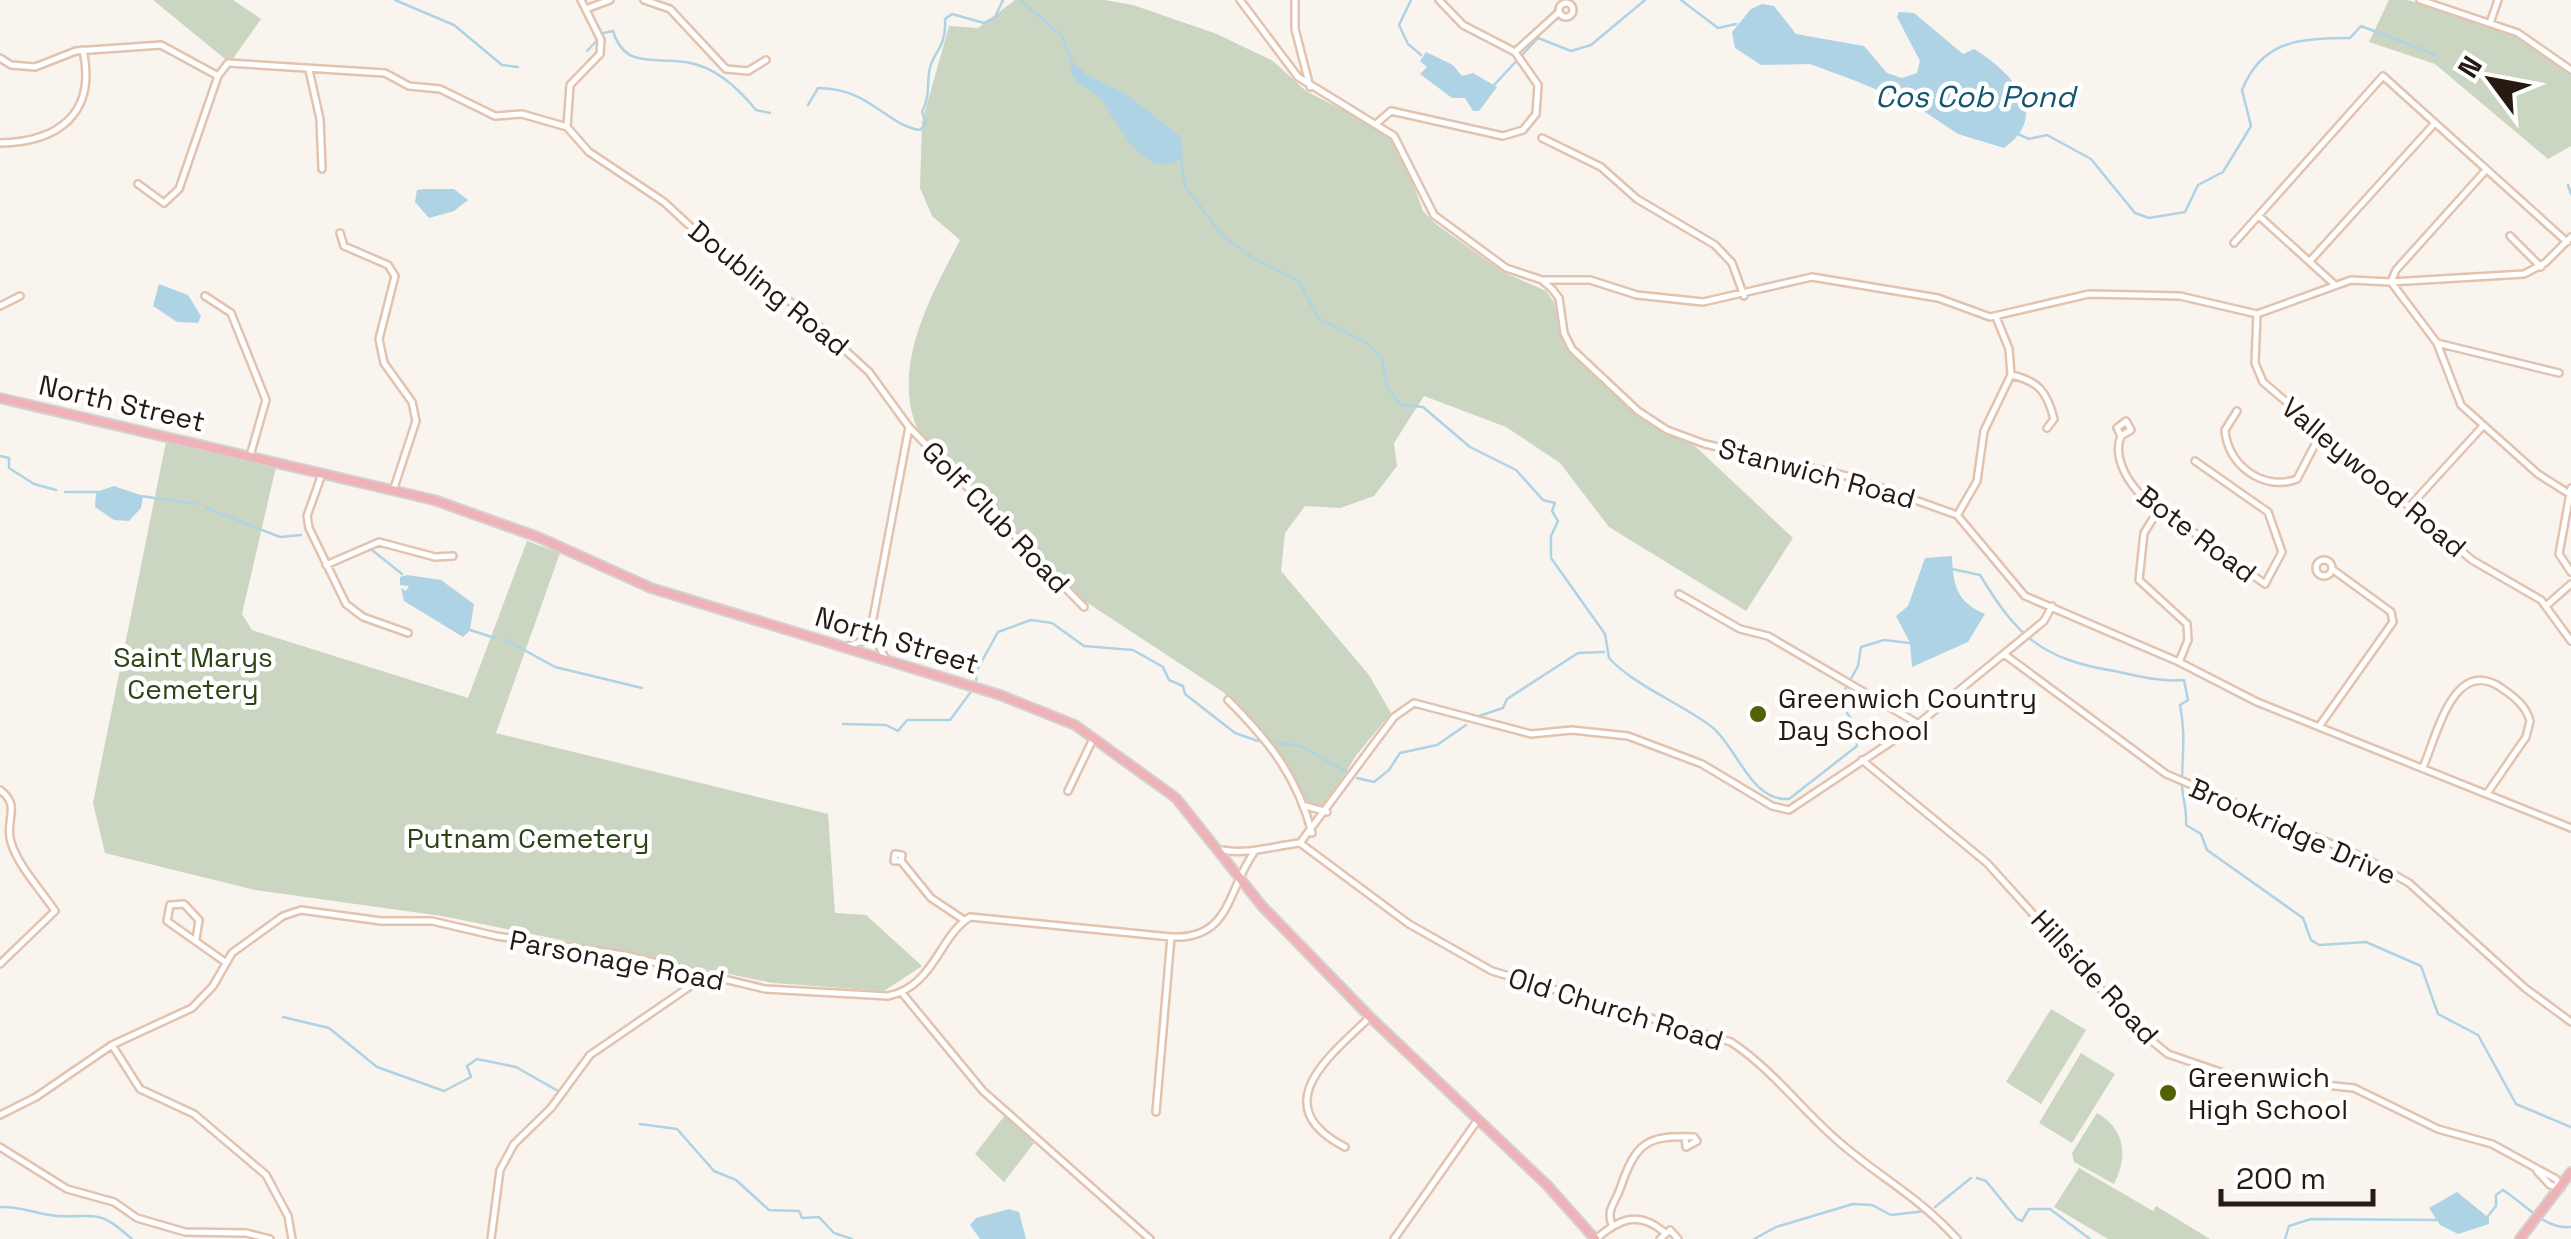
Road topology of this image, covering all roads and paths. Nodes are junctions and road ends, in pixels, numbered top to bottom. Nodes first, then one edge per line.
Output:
1 (581, 0) edge
2 (610, 0) edge
3 (644, 0) edge
4 (1240, 0) edge
5 (1295, 0) edge
6 (1439, 0) edge
7 (2420, 0) edge
8 (2498, 0) edge
9 (586, 9) junction
10 (1559, 12) dead end
11 (2490, 23) junction
12 (83, 50) junction
13 (1516, 52) junction
14 (0, 58) edge
15 (766, 60) dead end
16 (309, 70) junction
17 (2571, 70) edge
18 (218, 76) junction
19 (1310, 87) junction
20 (1376, 122) junction
21 (2435, 123) junction
22 (567, 127) junction
23 (1542, 138) dead end
24 (0, 143) edge
25 (322, 169) dead end
26 (2486, 170) junction
27 (138, 184) dead end
28 (2258, 215) junction
29 (340, 233) dead end
30 (2510, 236) dead end
31 (2569, 240) edge
32 (2234, 242) dead end
33 (2310, 261) junction
34 (2541, 266) junction
35 (1542, 280) junction
36 (1570, 280) junction
37 (2392, 282) junction
38 (2334, 284) junction
39 (20, 296) dead end
40 (206, 296) dead end
41 (1744, 296) junction
42 (1559, 298) junction
43 (0, 306) edge
44 (2257, 314) junction
45 (1996, 317) junction
46 (2437, 343) junction
47 (2560, 373) dead end
48 (2011, 374) junction
49 (0, 398) edge
50 (2237, 411) dead end
51 (2483, 426) junction
52 (909, 427) junction
53 (2046, 428) dead end
54 (2322, 432) junction
55 (2121, 436) dead end
56 (250, 456) junction
57 (2195, 461) dead end
58 (323, 472) junction
59 (394, 488) junction
60 (2571, 492) edge
61 (2410, 506) junction
62 (2159, 509) junction
63 (1957, 515) junction
64 (453, 556) dead end
65 (326, 566) junction
66 (2332, 569) dead end
67 (2571, 572) edge
68 (2571, 584) edge
69 (1679, 594) dead end
70 (2052, 606) junction
71 (2546, 606) junction
72 (1084, 607) dead end
73 (871, 629) junction
74 (408, 634) dead end
75 (2571, 641) edge
76 (846, 647) junction
77 (2004, 654) junction
78 (887, 660) junction
79 (2179, 662) junction
80 (1228, 700) dead end
81 (1918, 724) junction
82 (2320, 725) junction
83 (1094, 737) junction
84 (1862, 760) junction
85 (2424, 767) junction
86 (0, 790) edge
87 (1068, 791) dead end
88 (2488, 792) junction
89 (1306, 806) junction
90 (1327, 812) junction
91 (2571, 828) edge
92 (1312, 833) junction
93 (1300, 843) junction
94 (1222, 850) junction
95 (1255, 851) junction
96 (901, 862) dead end
97 (1242, 880) junction
98 (964, 920) junction
99 (1171, 937) junction
100 (196, 939) junction
101 (225, 962) junction
102 (0, 964) edge
103 (704, 976) junction
104 (902, 993) junction
105 (1370, 1017) junction
106 (2571, 1022) edge
107 (112, 1045) junction
108 (1156, 1112) dead end
109 (0, 1115) edge
110 (1477, 1121) junction
111 (1685, 1137) dead end
112 (0, 1147) edge
113 (1344, 1147) dead end
114 (2571, 1172) edge
115 (2571, 1184) edge
116 (2561, 1188) junction
117 (1612, 1225) junction
118 (1664, 1232) junction
119 (270, 1239) edge
120 (292, 1239) edge
121 (491, 1239) edge
122 (1150, 1239) edge
123 (1394, 1239) edge
124 (1596, 1239) edge
125 (1660, 1239) edge
126 (1678, 1239) edge
127 (1956, 1239) edge
128 (2520, 1239) edge

1 - 9 street
2 - 9 street
3 - 15 street
4 - 19 street, Stanwich Road
5 - 19 street
6 - 13 street
7 - 11 street
8 - 11 street
9 - 22 street
10 - 13 street
11 - 17 street
12 - 14 street
12 - 18 street
12 - 24 street
13 - 20 street
16 - 18 street
16 - 22 street
16 - 25 street
18 - 27 street
19 - 20 street, Stanwich Road
20 - 35 street, Stanwich Road
21 - 26 street
21 - 28 street
21 - 33 street
22 - 52 street, Doubling Road
23 - 41 street
26 - 31 street
26 - 37 street
28 - 32 street
28 - 33 street
29 - 59 street
30 - 34 street
31 - 34 street
33 - 38 street
34 - 37 street
35 - 36 street
35 - 42 street, Stanwich Road
36 - 41 street
36 - 42 street
37 - 38 street
37 - 46 street
38 - 44 street
39 - 43 street
40 - 56 street
41 - 45 street
42 - 63 street, Stanwich Road
44 - 45 street
44 - 54 street, Valleywood Road
45 - 48 street
46 - 47 street
46 - 51 street
48 - 53 street
48 - 63 street
49 - 56 main road, North Street
50 - 54 street
51 - 60 street
51 - 61 street
52 - 72 street, Golf Club Road
52 - 73 street
54 - 61 street, Valleywood Road
55 - 62 street, Bote Road
56 - 58 main road, North Street
57 - 62 street, Bote Road
58 - 59 main road, North Street
58 - 65 street
59 - 76 main road, North Street
60 - 67 street
61 - 71 street, Valleywood Road
62 - 79 street
63 - 70 street
64 - 65 street
65 - 74 street
66 - 82 street
68 - 71 street
69 - 81 street
70 - 77 street
70 - 79 street
71 - 75 street, Valleywood Road
73 - 76 street
73 - 78 street
76 - 78 main road, North Street
77 - 81 street
77 - 106 street, Brookridge Drive
78 - 83 main road, North Street
79 - 82 street
80 - 89 street
81 - 84 street
82 - 85 street
83 - 87 street
83 - 94 main road, North Street
84 - 90 street
84 - 116 street, Hillside Road
85 - 88 street
85 - 88 street
86 - 102 street
88 - 91 street
89 - 90 street
89 - 92 street
90 - 92 street
92 - 93 street
93 - 95 street
93 - 127 street, Old Church Road
94 - 95 street
94 - 97 main road, North Street
95 - 97 street
96 - 98 street
97 - 99 street
97 - 105 main road, North Street
98 - 99 street
98 - 104 street
99 - 108 street
100 - 100 street
100 - 101 street
101 - 103 street, Parsonage Road
101 - 107 street, Parsonage Road
103 - 104 street, Parsonage Road
103 - 121 street
104 - 122 street
105 - 110 main road, North Street
105 - 113 street
107 - 109 street, Parsonage Road
107 - 120 street
110 - 123 street
110 - 124 main road, North Street
111 - 117 street
112 - 119 street
114 - 116 main road
115 - 116 main road
116 - 128 main road
117 - 118 street
117 - 124 street
118 - 125 street
118 - 126 street

